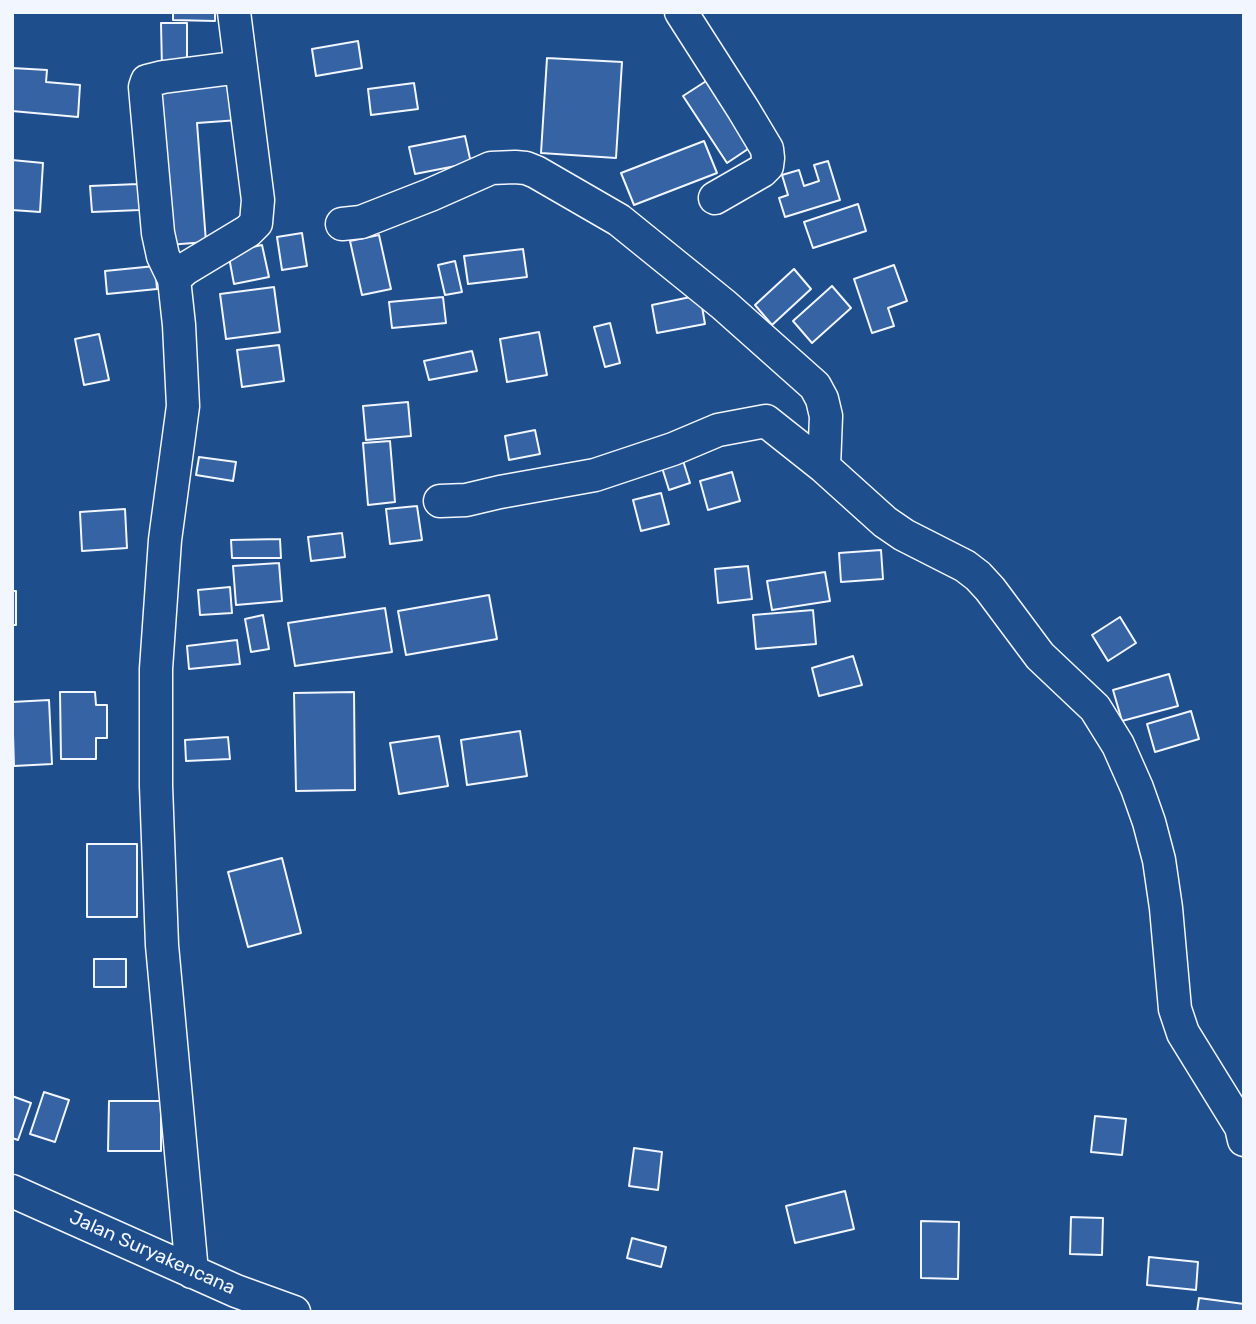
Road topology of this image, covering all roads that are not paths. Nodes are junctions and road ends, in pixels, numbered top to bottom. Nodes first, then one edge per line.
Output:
1 (234, 12) edge
2 (681, 12) edge
3 (241, 67) junction
4 (715, 198) dead end
5 (342, 224) dead end
6 (174, 279) junction
7 (824, 467) junction
8 (440, 501) dead end
9 (1244, 1140) edge
10 (12, 1191) edge
11 (192, 1272) junction
12 (233, 1301) edge
13 (294, 1312) edge

1 - 3 street
2 - 4 street
3 - 6 street
3 - 6 street
5 - 7 street
6 - 11 street
7 - 8 street
7 - 9 street
10 - 11 street, Jalan Suryakencana
11 - 12 street, Jalan Suryakencana
12 - 13 street, Jalan Suryakencana

